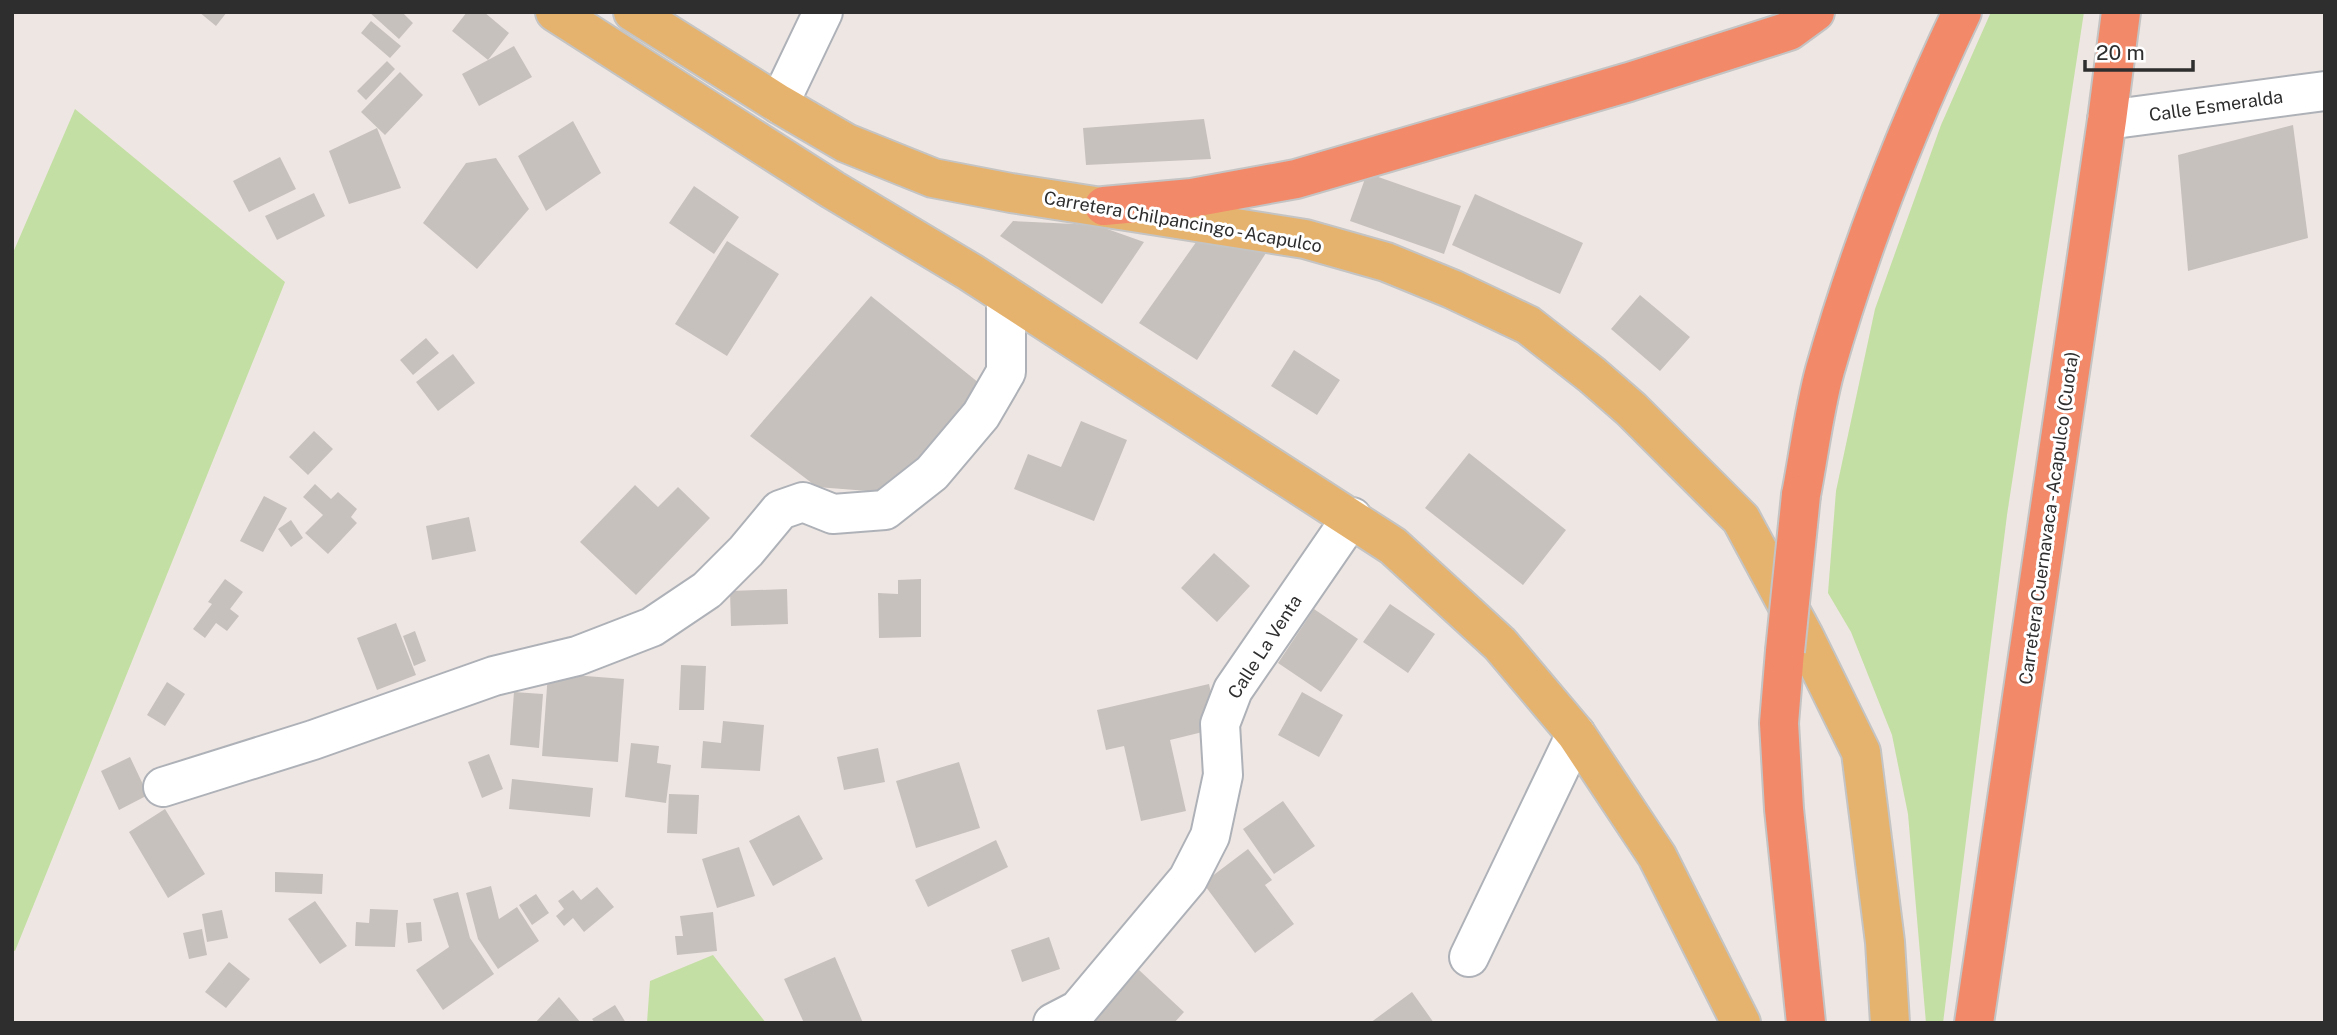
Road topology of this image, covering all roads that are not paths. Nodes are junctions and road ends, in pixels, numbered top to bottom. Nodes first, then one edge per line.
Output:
1 (555, 12) edge
2 (633, 12) edge
3 (823, 12) edge
4 (1815, 12) edge
5 (1962, 12) edge
6 (2121, 12) edge
7 (2325, 92) edge
8 (779, 104) junction
9 (2108, 120) junction
10 (1104, 206) junction
11 (1006, 296) junction
12 (1352, 517) junction
13 (1576, 734) junction
14 (163, 787) dead end
15 (1469, 957) dead end
16 (1053, 1023) edge
17 (1741, 1023) edge
18 (1806, 1023) edge
19 (1890, 1023) edge
20 (1973, 1023) edge

1 - 11 main road
2 - 8 main road, Carretera Chilpancingo - Acapulco
3 - 8 street
4 - 10 highway
5 - 18 highway, bridge
6 - 9 highway, Carretera Cuernavaca - Acapulco (Cuota)
7 - 9 street, Calle Esmeralda
8 - 10 main road, Carretera Chilpancingo - Acapulco
9 - 20 highway, Carretera Cuernavaca - Acapulco (Cuota)
10 - 19 main road, Carretera Chilpancingo - Acapulco
11 - 12 main road
11 - 14 street
12 - 13 main road
12 - 16 street, Calle La Venta
13 - 15 street
13 - 17 main road

